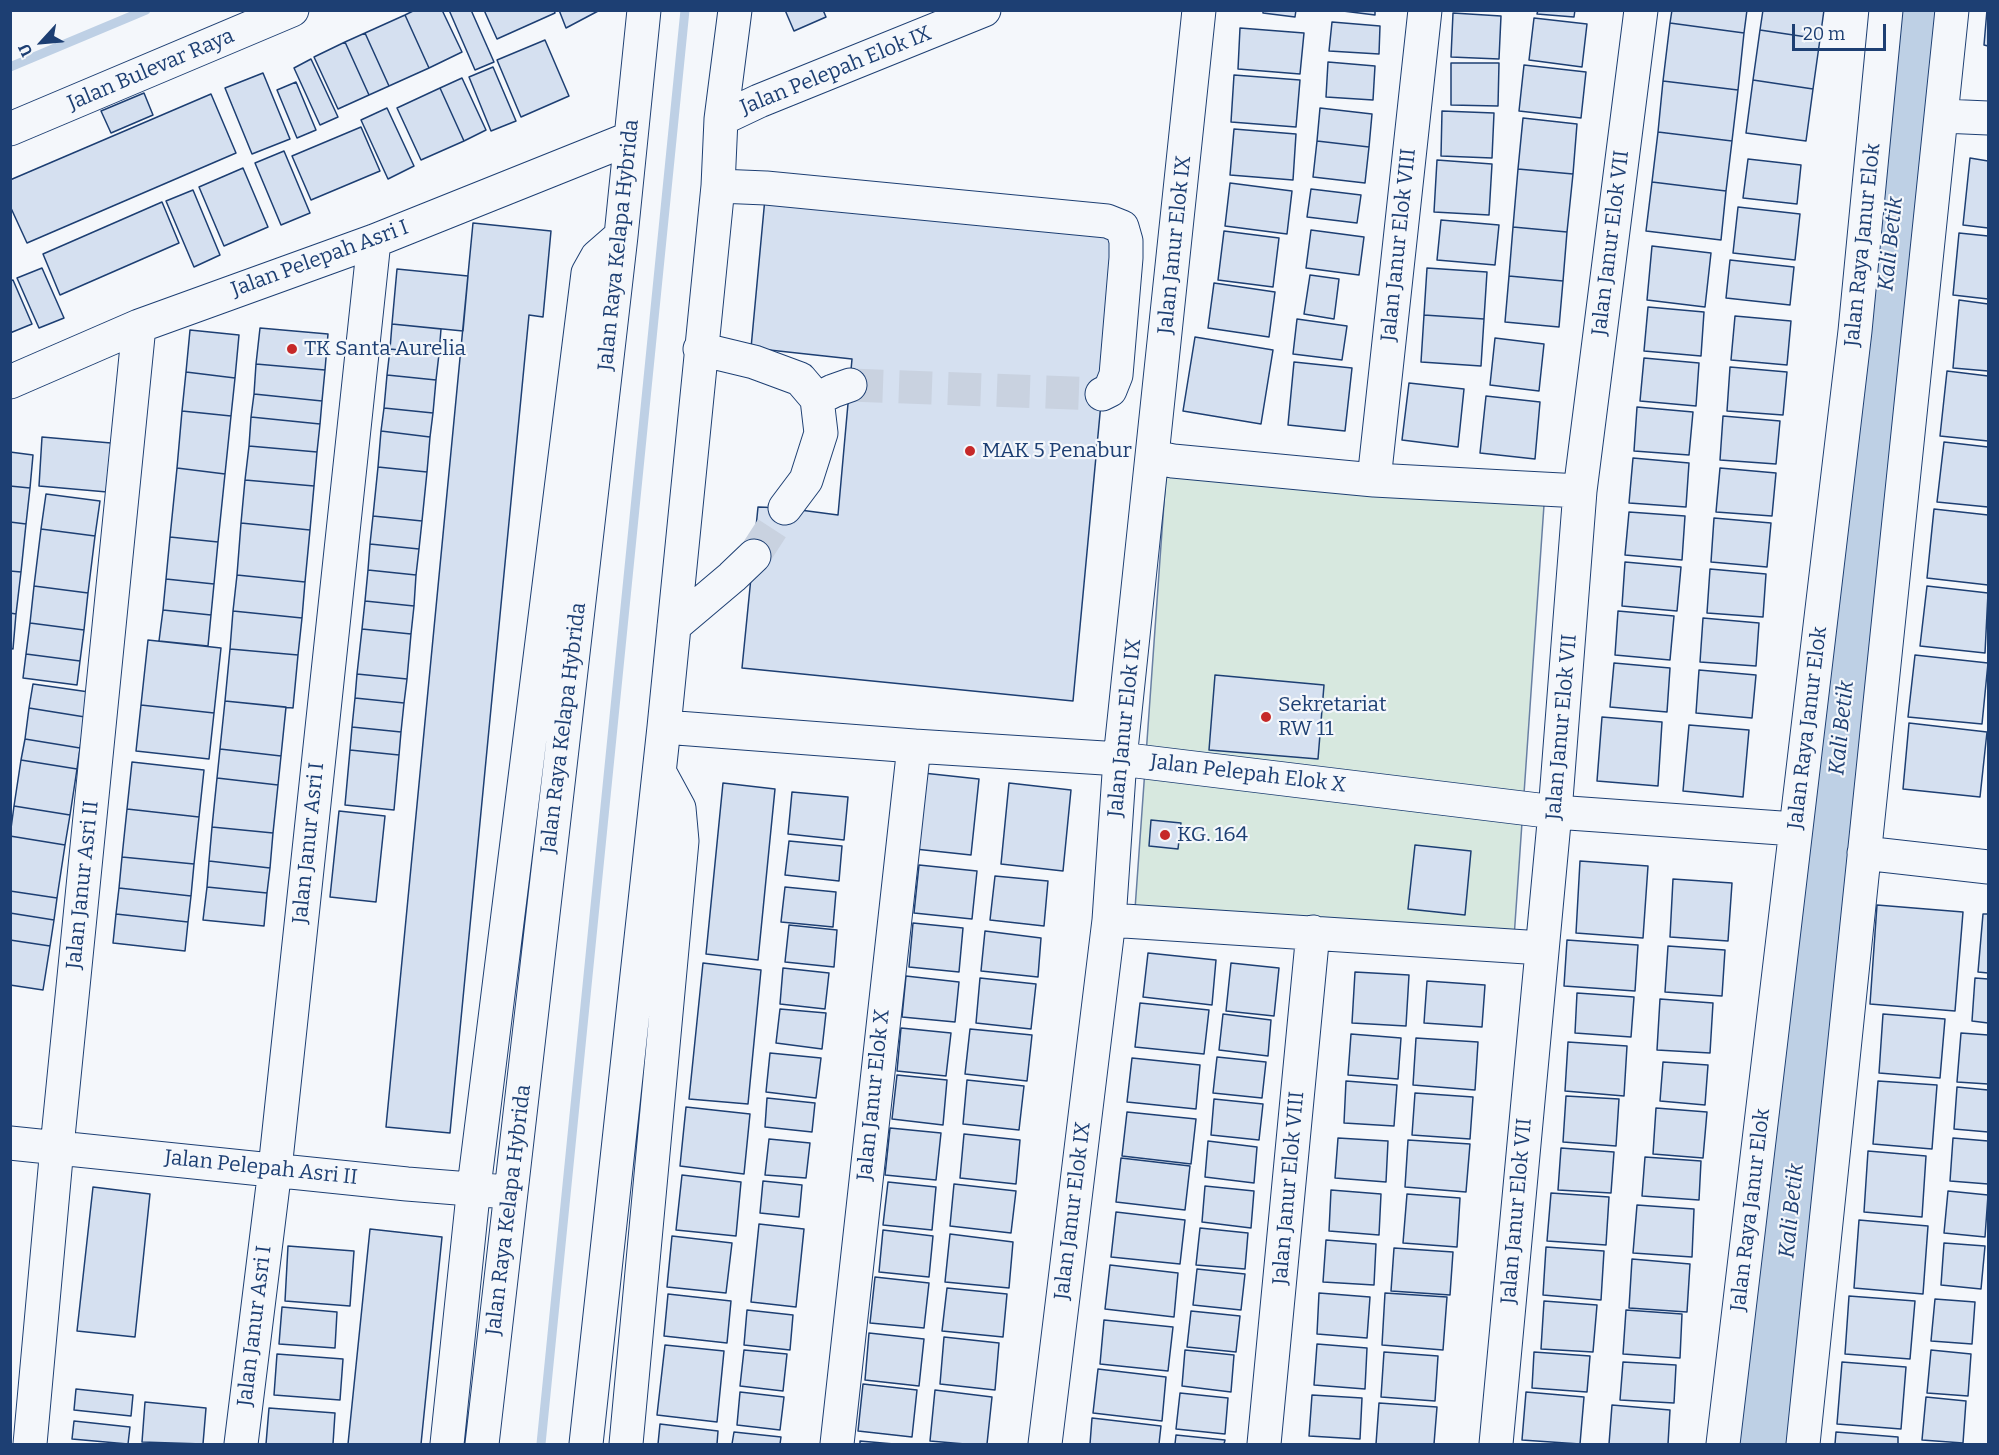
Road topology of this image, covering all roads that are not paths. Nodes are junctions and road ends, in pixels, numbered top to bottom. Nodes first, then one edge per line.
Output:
1 (292, 10) edge
2 (644, 10) edge
3 (735, 10) edge
4 (984, 10) edge
5 (1199, 10) edge
6 (1425, 10) edge
7 (1641, 10) edge
8 (1886, 10) edge
9 (1952, 10) edge
10 (1942, 116) junction
11 (1989, 118) edge
12 (722, 119) junction
13 (10, 129) edge
14 (631, 138) junction
15 (718, 186) junction
16 (621, 236) junction
17 (374, 241) junction
18 (139, 326) junction
19 (700, 349) junction
20 (10, 382) edge
21 (850, 386) tunnel mouth
22 (1102, 394) dead end
23 (817, 399) junction
24 (1154, 457) junction
25 (1374, 480) junction
26 (1580, 491) junction
27 (785, 508) tunnel mouth
28 (754, 555) tunnel mouth
29 (674, 626) junction
30 (664, 727) junction
31 (914, 746) junction
32 (1120, 759) junction
33 (660, 773) junction
34 (1555, 812) junction
35 (1795, 829) junction
36 (1864, 853) junction
37 (1989, 867) edge
38 (1109, 920) junction
39 (1313, 932) junction
40 (1542, 948) junction
41 (10, 1143) edge
42 (57, 1147) junction
43 (275, 1169) junction
44 (474, 1189) junction
45 (511, 1193) junction
46 (30, 1444) edge
47 (241, 1444) edge
48 (447, 1444) edge
49 (482, 1444) edge
50 (586, 1444) edge
51 (626, 1444) edge
52 (837, 1444) edge
53 (1045, 1444) edge
54 (1264, 1444) edge
55 (1496, 1444) edge
56 (1723, 1444) edge
57 (1803, 1444) edge

1 - 13 street, Jalan Bulevar Raya
2 - 14 street, Jalan Raya Kelapa Hybrida
3 - 12 street
4 - 12 street, Jalan Pelepah Elok IX
5 - 24 street, Jalan Janur Elok IX
6 - 25 street, Jalan Janur Elok VIII
7 - 26 street, Jalan Janur Elok VII
8 - 35 street, Jalan Raya Janur Elok
9 - 10 street
10 - 11 street
10 - 36 street
12 - 15 street
14 - 16 street, Jalan Raya Kelapa Hybrida
14 - 17 street, Jalan Pelepah Asri I
15 - 19 street
15 - 22 street
16 - 44 street
16 - 45 street, Jalan Raya Kelapa Hybrida
17 - 18 street, Jalan Pelepah Asri I
17 - 43 street, Jalan Janur Asri I
18 - 20 street, Jalan Pelepah Asri I
18 - 42 street, Jalan Janur Asri II
19 - 23 street
19 - 29 street
21 - 23 street
23 - 27 street
24 - 25 street
24 - 32 street, Jalan Janur Elok IX
25 - 26 street
26 - 34 street, Jalan Janur Elok VII
28 - 29 street
29 - 30 street
30 - 31 street, Jalan Pelepah Elok X
30 - 33 street
31 - 32 street, Jalan Pelepah Elok X
31 - 52 street, Jalan Janur Elok X
32 - 34 street, Jalan Pelepah Elok X
32 - 38 street, Jalan Janur Elok IX
33 - 50 street
33 - 51 street
34 - 35 street, Jalan Pelepah Elok X
34 - 40 street, Jalan Janur Elok VII
35 - 56 street, Jalan Raya Janur Elok
36 - 37 street
36 - 57 street
38 - 39 street
38 - 53 street, Jalan Janur Elok IX
39 - 40 street
39 - 54 street, Jalan Janur Elok VIII
40 - 55 street, Jalan Janur Elok VII
41 - 42 street, Jalan Pelepah Asri II
42 - 43 street, Jalan Pelepah Asri II
42 - 46 street, Jalan Janur Asri II
43 - 44 street, Jalan Pelepah Asri II
43 - 47 street, Jalan Janur Asri I
44 - 45 street, Jalan Pelepah Asri II
44 - 48 street
45 - 49 street, Jalan Raya Kelapa Hybrida

